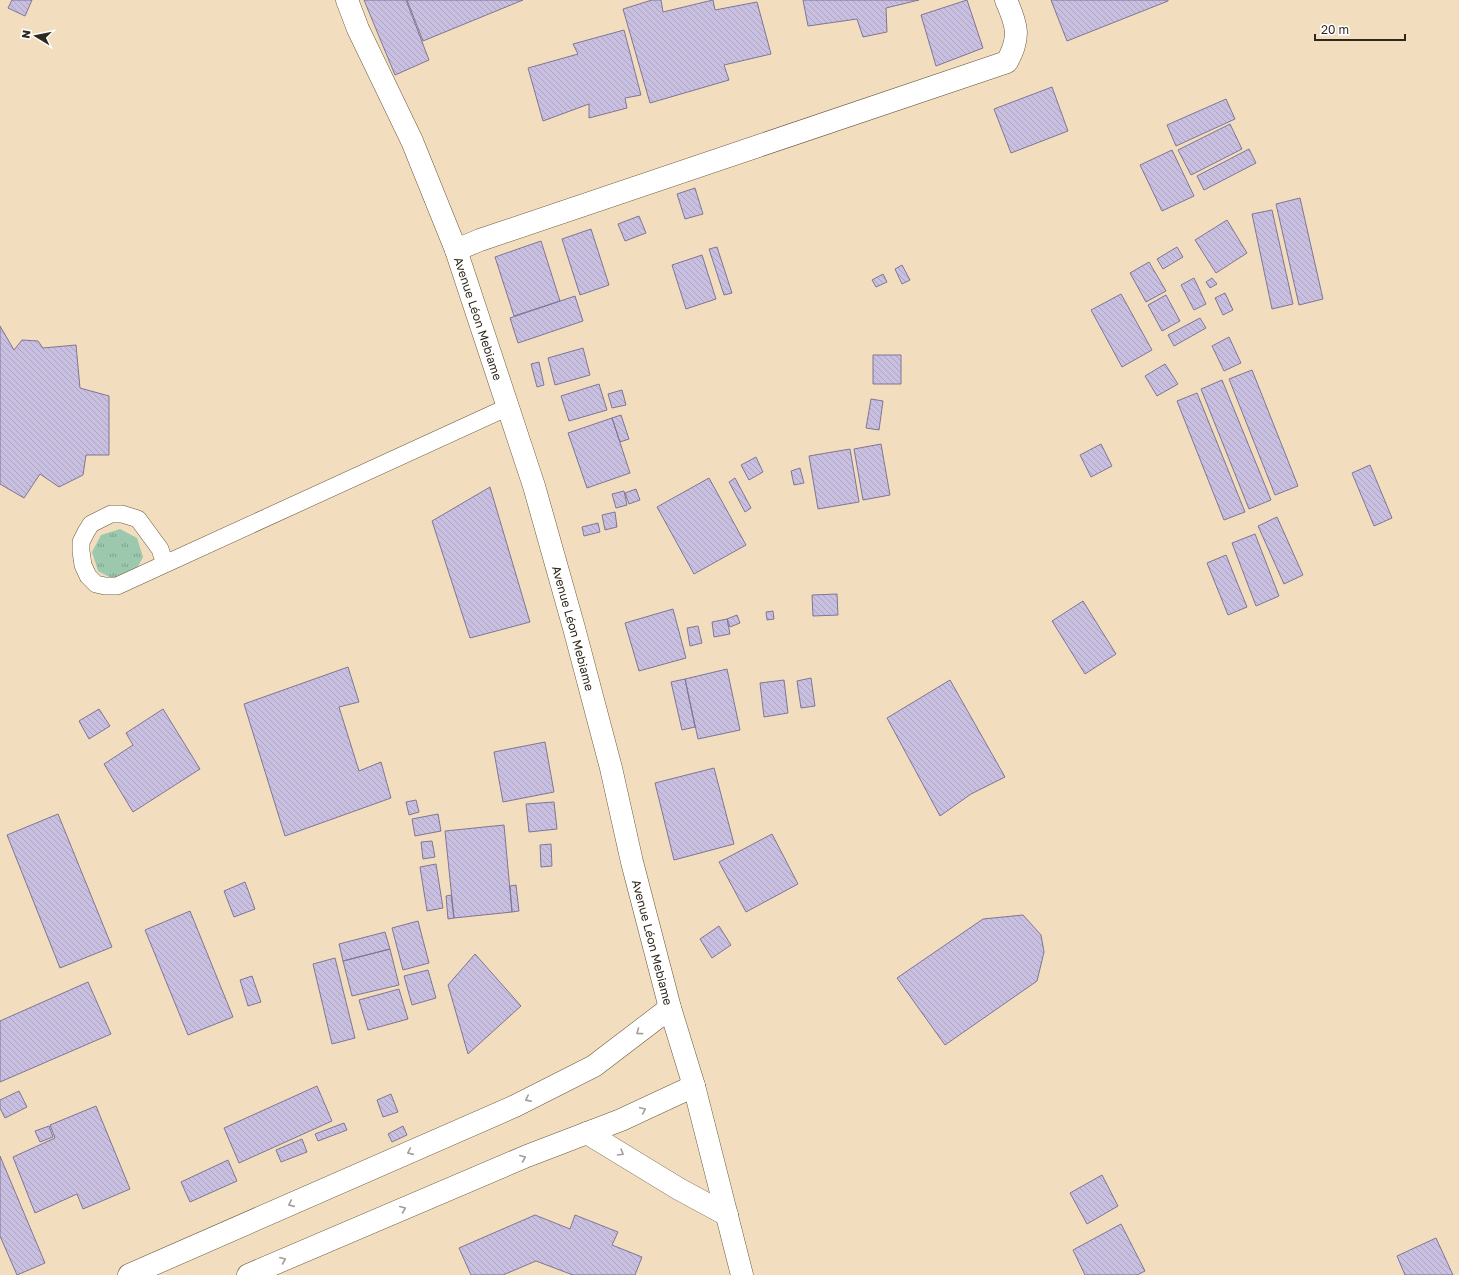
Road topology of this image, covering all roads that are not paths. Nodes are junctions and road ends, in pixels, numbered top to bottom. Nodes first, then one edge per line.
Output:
1 (347, 0) edge
2 (1006, 0) edge
3 (456, 250) junction
4 (508, 407) junction
5 (165, 564) junction
6 (670, 1008) junction
7 (694, 1086) junction
8 (587, 1133) junction
9 (727, 1215) junction
10 (129, 1275) edge
11 (248, 1275) edge
12 (742, 1275) edge

1 - 3 street, Avenue Léon Mebiame
2 - 3 street
3 - 4 street, Avenue Léon Mebiame
4 - 5 lane
4 - 6 street, Avenue Léon Mebiame
5 - 5 lane
6 - 7 street, Avenue Léon Mebiame
6 -> 10 street
8 -> 7 street
7 - 9 street, Avenue Léon Mebiame
8 -> 9 street
11 -> 8 street
9 - 12 street, Avenue Léon Mebiame

